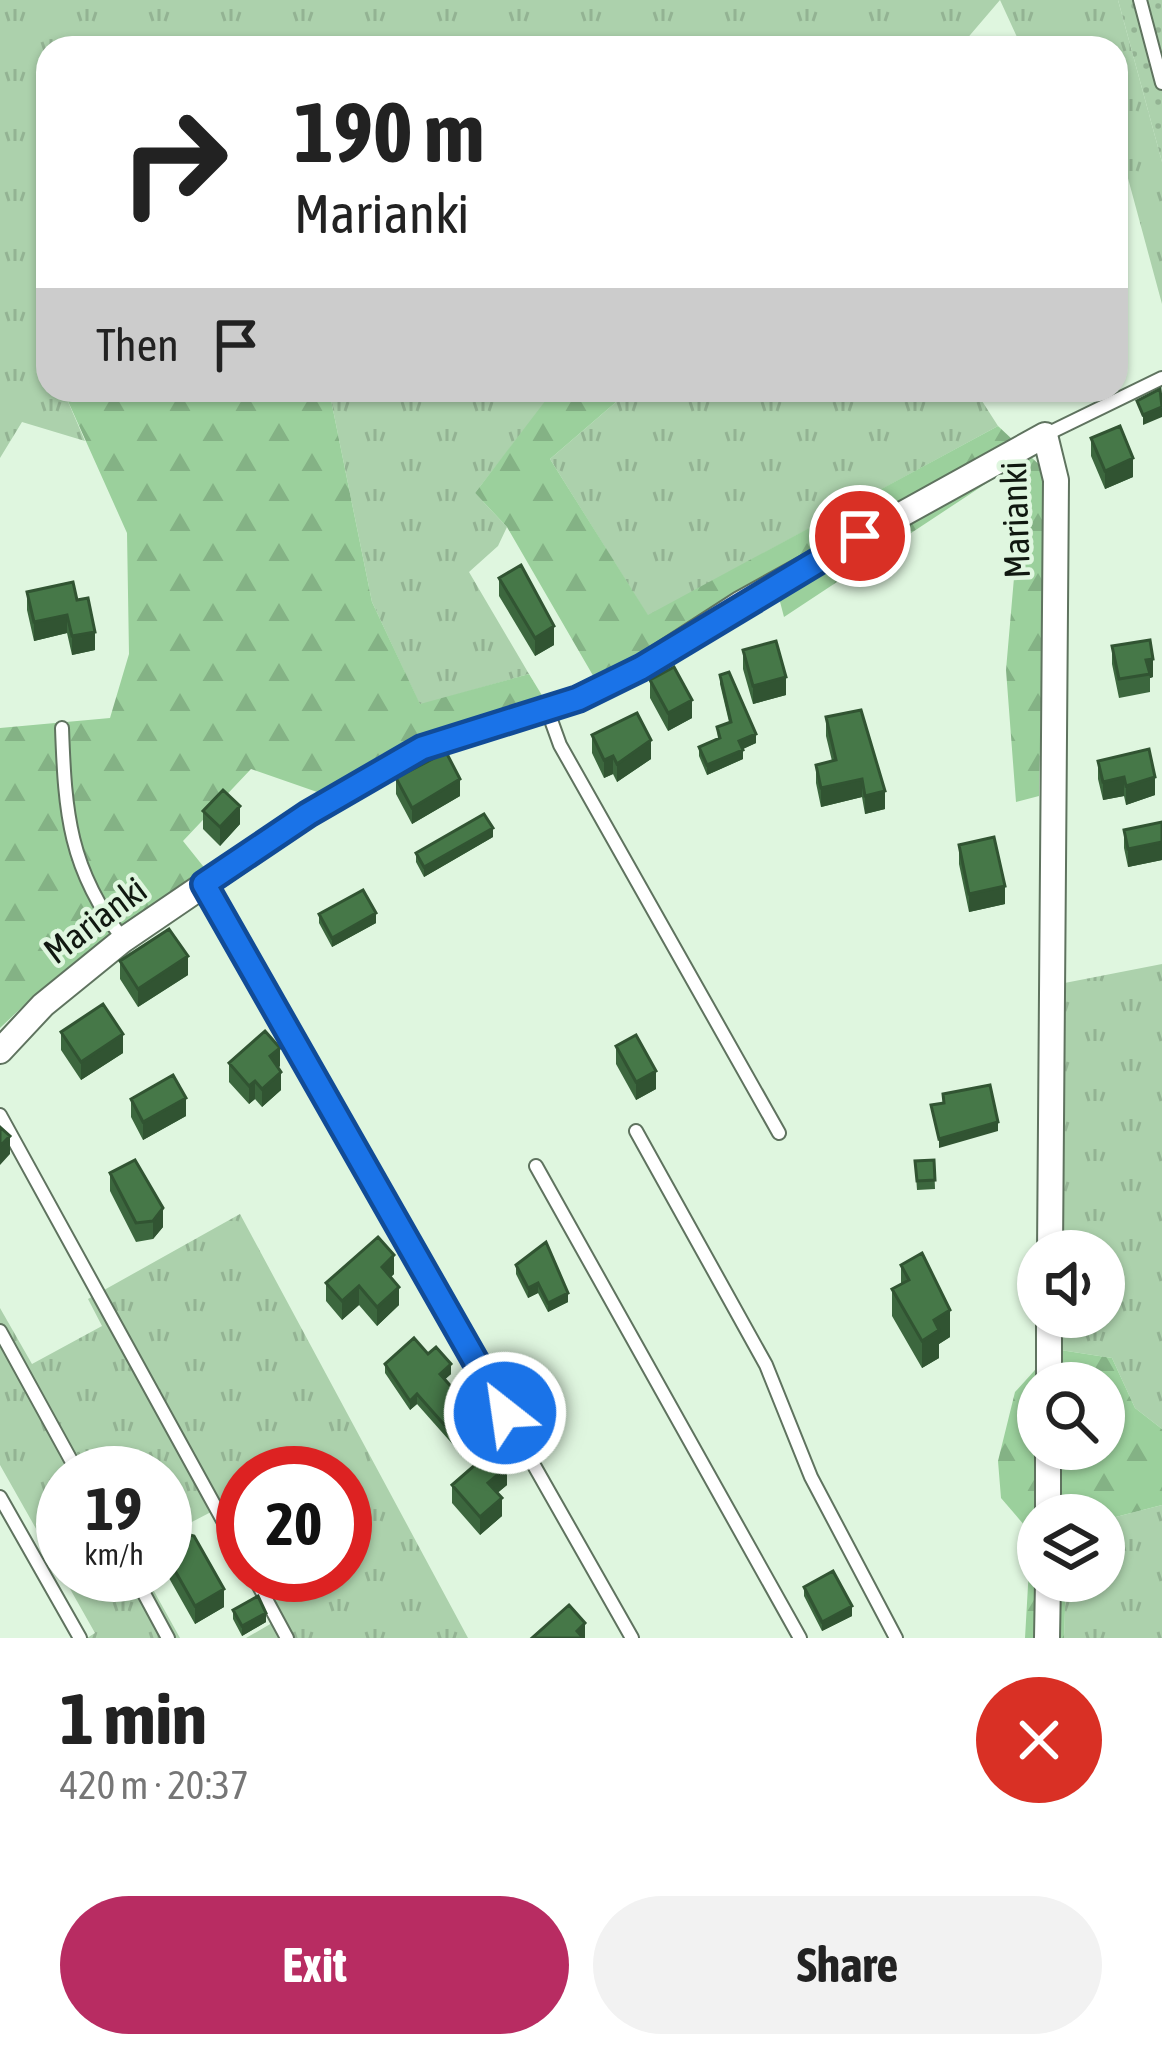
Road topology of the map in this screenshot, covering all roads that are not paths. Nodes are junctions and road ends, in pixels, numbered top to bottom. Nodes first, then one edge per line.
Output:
1 (1140, 0) edge
2 (1162, 83) edge
3 (1162, 378) edge
4 (1128, 395) edge
5 (1113, 402) edge
6 (1046, 435) junction
7 (547, 708) junction
8 (62, 728) dead end
9 (204, 884) junction
10 (123, 940) junction
11 (0, 1052) edge
12 (0, 1115) edge
13 (636, 1131) dead end
14 (779, 1132) dead end
15 (536, 1166) dead end
16 (1050, 1230) edge
17 (0, 1331) edge
18 (63, 1446) edge
19 (0, 1497) edge
20 (216, 1508) edge
21 (149, 1602) edge
22 (268, 1602) edge
23 (1048, 1602) edge
24 (80, 1638) edge
25 (168, 1638) edge
26 (287, 1638) edge
27 (632, 1638) edge
28 (800, 1638) edge
29 (896, 1638) edge
30 (1047, 1638) edge

1 - 2 lane
3 - 4 lane
5 - 6 lane
6 - 7 street, Marianki
6 - 16 street, Marianki
7 - 9 street, Marianki
7 - 14 lane
8 - 10 lane
9 - 10 street, Marianki
9 - 27 lane
10 - 11 street, Marianki
12 - 20 lane
13 - 29 lane
15 - 28 lane
17 - 18 lane
19 - 24 lane
21 - 25 lane
22 - 26 lane
23 - 30 street

